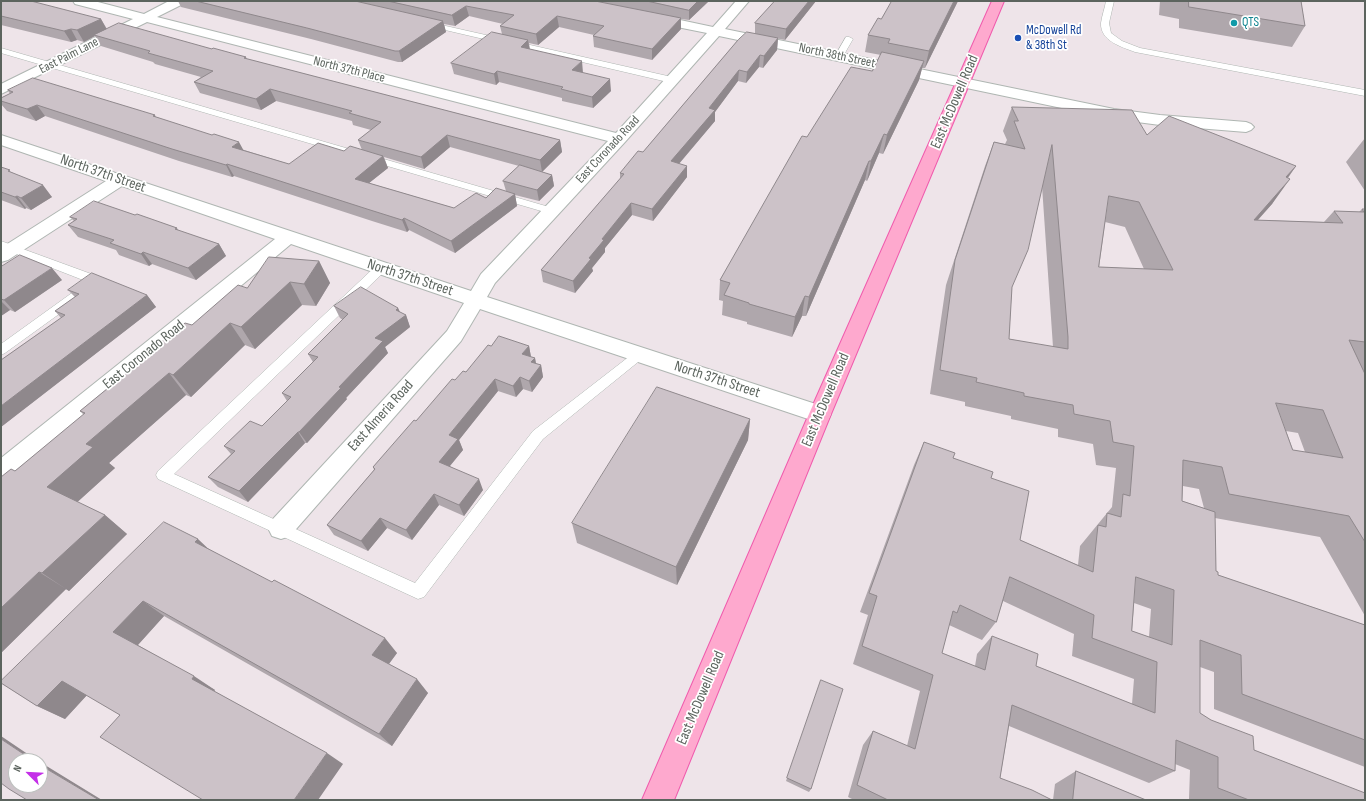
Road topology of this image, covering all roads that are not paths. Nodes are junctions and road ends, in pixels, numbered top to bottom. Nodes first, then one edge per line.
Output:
1 (79, 1) edge
2 (179, 1) edge
3 (743, 1) edge
4 (998, 1) edge
5 (1110, 1) edge
6 (637, 15) edge
7 (145, 18) junction
8 (419, 22) edge
9 (716, 31) junction
10 (849, 40) dead end
11 (1, 50) edge
12 (839, 56) junction
13 (51, 65) junction
14 (672, 80) junction
15 (964, 82) junction
16 (1, 90) edge
17 (1365, 93) edge
18 (1246, 127) dead end
19 (619, 139) junction
20 (1, 140) edge
21 (120, 180) junction
22 (552, 211) junction
23 (288, 237) junction
24 (5, 249) edge
25 (381, 268) junction
26 (476, 300) junction
27 (1, 350) edge
28 (639, 355) junction
29 (820, 414) junction
30 (1, 472) edge
31 (281, 528) junction
32 (658, 800) edge

1 - 7 street, North 37th Place
2 - 7 street, East Palm Lane
3 - 9 street, East Coronado Road
4 - 15 main road, East McDowell Road
5 - 17 lane
6 - 9 street, North 38th Street
7 - 13 street, East Palm Lane
7 - 19 street, North 37th Place
8 - 14 lane
9 - 12 street, North 38th Street
9 - 14 street, East Coronado Road
10 - 12 lane
11 - 13 lane
12 - 15 street, North 38th Street
13 - 16 street, East Palm Lane
13 - 22 lane
14 - 19 street, East Coronado Road
15 - 18 street, North 38th Street
15 - 29 main road, East McDowell Road
19 - 22 street, East Coronado Road
20 - 21 street, North 37th Street
21 - 23 street, North 37th Street
21 - 24 street
22 - 26 street, East Coronado Road
23 - 25 street, North 37th Street
23 - 30 street, East Coronado Road
24 - 27 lane
25 - 26 street, North 37th Street
25 - 31 lane
26 - 28 street, North 37th Street
26 - 31 street, East Almeria Road
28 - 29 street, North 37th Street
28 - 31 lane
29 - 32 main road, East McDowell Road

